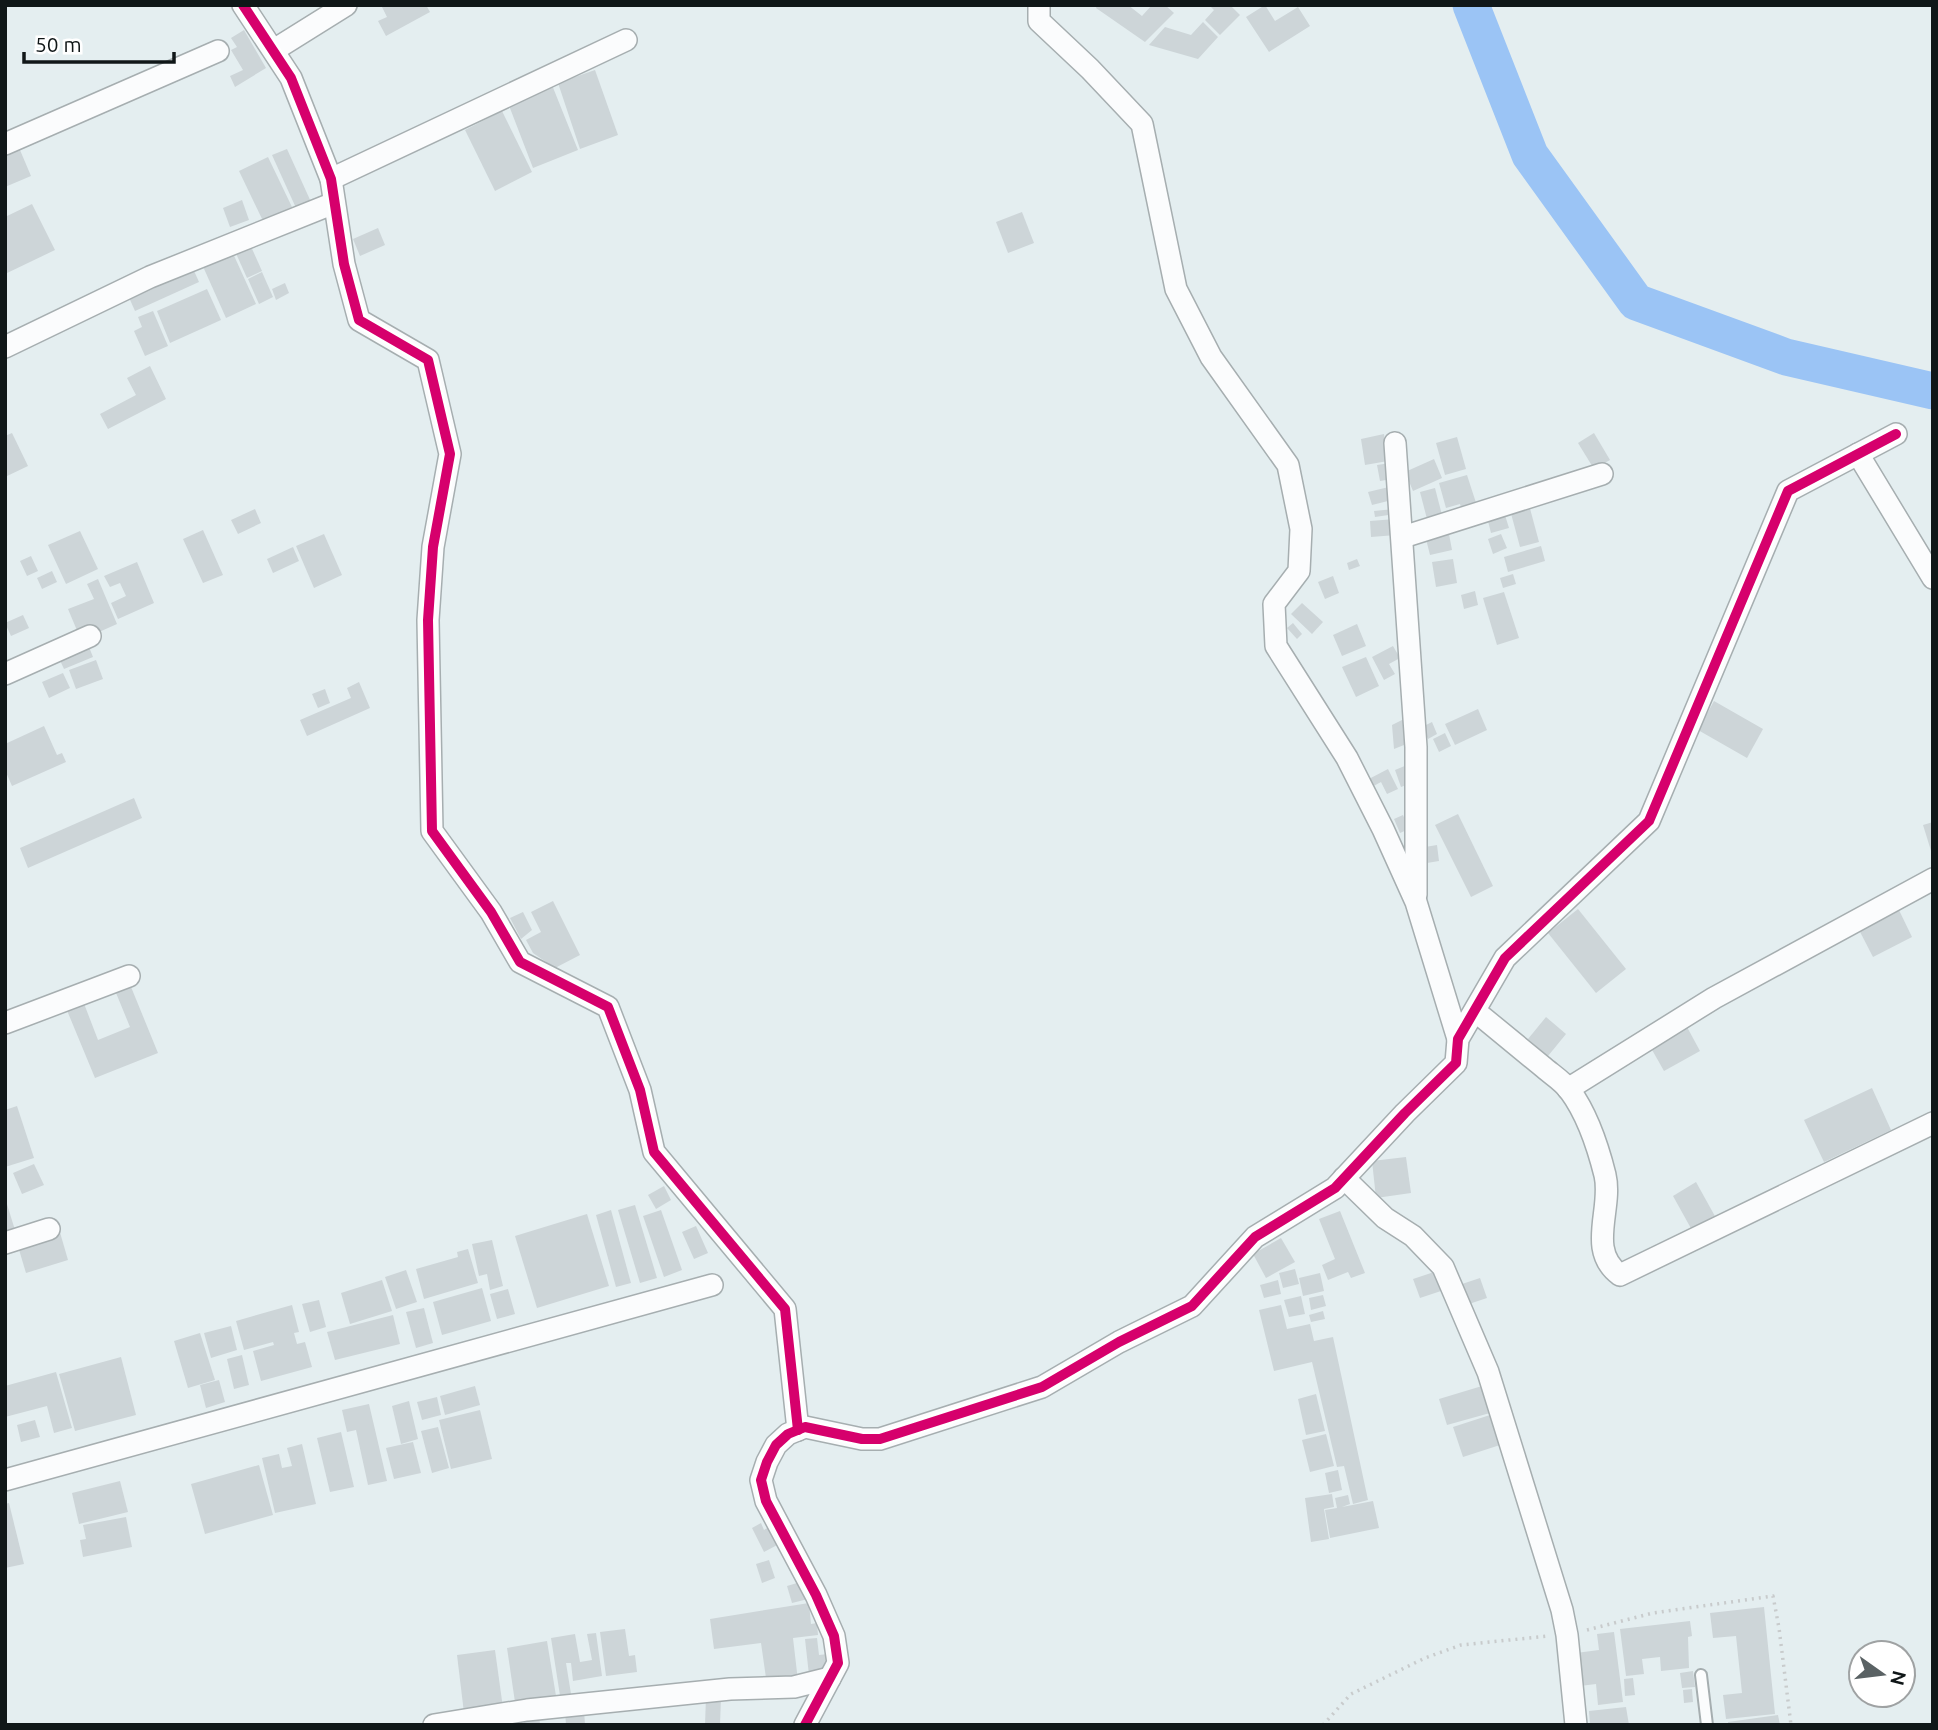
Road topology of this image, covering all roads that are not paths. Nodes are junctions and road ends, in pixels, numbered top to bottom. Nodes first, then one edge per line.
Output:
1 (243, 5) edge
2 (346, 5) edge
3 (1039, 5) edge
4 (626, 40) dead end
5 (274, 50) junction
6 (218, 51) dead end
7 (5, 144) edge
8 (331, 179) junction
9 (334, 203) junction
10 (5, 347) edge
11 (1896, 434) dead end
12 (1395, 443) dead end
13 (1858, 454) junction
14 (1602, 474) dead end
15 (1403, 537) junction
16 (1933, 578) edge
17 (90, 636) dead end
18 (5, 674) edge
19 (1933, 879) edge
20 (1416, 902) junction
21 (129, 976) dead end
22 (1475, 1011) junction
23 (5, 1023) edge
24 (1458, 1039) junction
25 (1568, 1088) junction
26 (1933, 1123) edge
27 (1344, 1178) junction
28 (48, 1229) dead end
29 (5, 1243) edge
30 (712, 1285) dead end
31 (798, 1430) junction
32 (5, 1480) edge
33 (1702, 1675) dead end
34 (830, 1678) junction
35 (434, 1725) edge
36 (805, 1725) edge
37 (1576, 1725) edge
38 (1707, 1725) edge

1 - 5 street
2 - 5 street
3 - 20 street
4 - 8 street
5 - 8 street
6 - 7 street
8 - 9 street
9 - 10 street
9 - 31 street
11 - 13 street
12 - 15 street
13 - 16 street
13 - 22 street
14 - 15 street
15 - 20 street
17 - 18 street
19 - 25 street
20 - 24 street
21 - 23 street
22 - 24 street
22 - 25 street
24 - 27 street
25 - 26 street
27 - 31 street
27 - 37 street
28 - 29 street
30 - 32 street
31 - 34 street
33 - 38 lane
34 - 35 street
34 - 36 street

